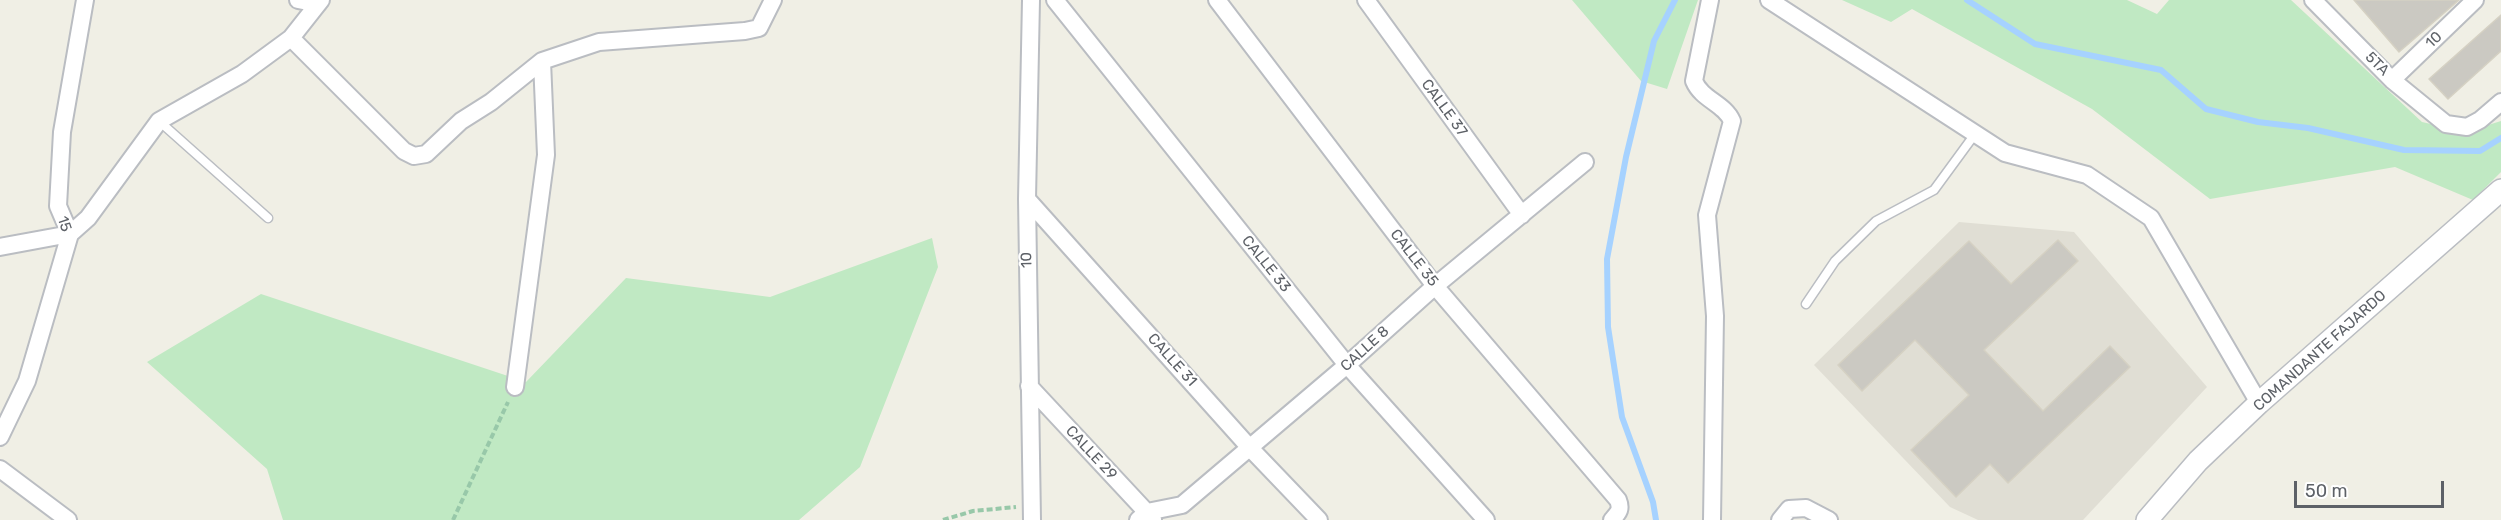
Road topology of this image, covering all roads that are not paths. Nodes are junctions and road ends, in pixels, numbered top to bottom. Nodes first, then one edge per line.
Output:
1 (84, 0) edge
2 (298, 0) edge
3 (773, 0) edge
4 (1031, 0) edge
5 (1055, 0) edge
6 (1217, 0) edge
7 (1366, 0) edge
8 (1710, 0) edge
9 (1769, 0) edge
10 (2313, 0) edge
11 (2475, 0) edge
12 (319, 2) edge
13 (291, 38) junction
14 (542, 61) junction
15 (2392, 80) junction
16 (2501, 102) edge
17 (159, 121) junction
18 (1976, 134) junction
19 (1585, 162) dead end
20 (2499, 196) edge
21 (1027, 199) junction
22 (1522, 215) junction
23 (268, 218) dead end
24 (70, 234) junction
25 (0, 247) edge
26 (1435, 286) junction
27 (1806, 304) dead end
28 (1347, 365) junction
29 (1029, 386) junction
30 (514, 387) road end
31 (2259, 403) junction
32 (0, 437) edge
33 (1250, 448) junction
34 (0, 469) edge
35 (1032, 513) edge
36 (1616, 513) edge
37 (1146, 518) edge
38 (68, 520) edge
39 (1319, 520) edge
40 (1486, 520) edge
41 (1712, 520) edge
42 (1780, 520) edge
43 (1829, 520) edge
44 (2147, 520) edge

1 - 24 street, 15
2 - 12 street
3 - 14 street
4 - 21 street, 10
5 - 28 street, CALLE 33
6 - 26 street, CALLE 35
7 - 22 street, CALLE 37
8 - 41 street
9 - 18 street
10 - 15 street, 5TA
11 - 15 street, 10
12 - 13 street
13 - 14 street
13 - 17 street
14 - 30 street
15 - 16 street, 5TA
17 - 23 lane
17 - 24 street
18 - 27 lane
18 - 31 street
19 - 22 street, CALLE 8
20 - 31 street, COMANDANTE FAJARDO
21 - 29 street, 10
21 - 33 street, CALLE 31
22 - 26 street, CALLE 8
24 - 25 street
24 - 32 street, 15
26 - 28 street, CALLE 8
26 - 36 street, CALLE 35
28 - 33 street, CALLE 8
28 - 40 street, CALLE 33
29 - 35 street, 10
29 - 37 street, CALLE 29
31 - 44 street, COMANDANTE FAJARDO
33 - 37 street, CALLE 8
33 - 39 street, CALLE 31
34 - 38 street
42 - 43 street

